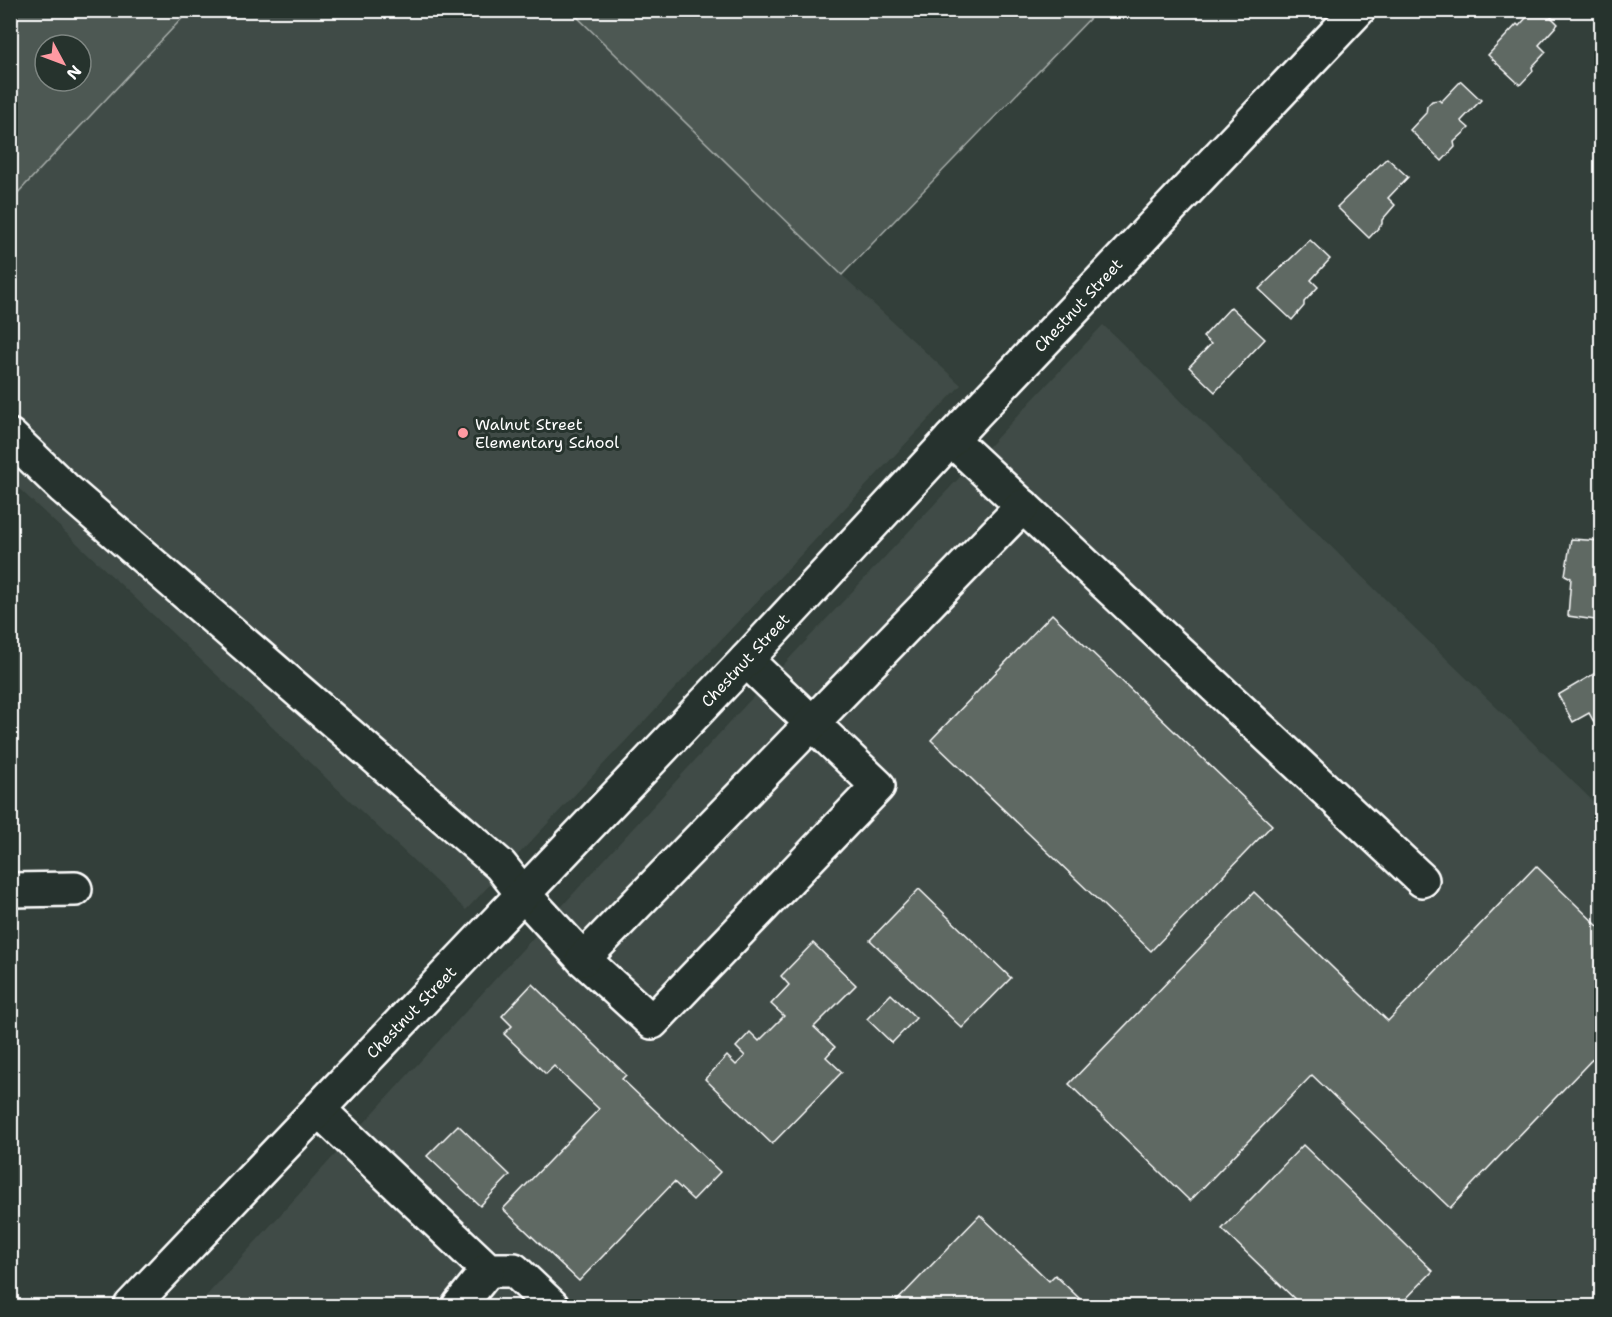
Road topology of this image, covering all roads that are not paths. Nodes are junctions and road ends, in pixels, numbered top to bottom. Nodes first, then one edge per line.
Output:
1 (1358, 10) edge
2 (10, 436) edge
3 (951, 439) junction
4 (1023, 506) junction
5 (746, 660) junction
6 (812, 723) junction
7 (1422, 880) dead end
8 (75, 889) dead end
9 (10, 890) edge
10 (523, 894) junction
11 (583, 959) junction
12 (318, 1109) junction
13 (488, 1270) junction
14 (131, 1306) edge
15 (459, 1306) edge
16 (552, 1306) edge

1 - 3 street, Chestnut Street
2 - 10 street
3 - 4 street
3 - 5 street, Chestnut Street
4 - 6 street
4 - 7 street
5 - 6 street
5 - 10 street, Chestnut Street
6 - 11 street
6 - 11 street
8 - 9 street
10 - 11 street
10 - 12 street, Chestnut Street
12 - 13 street
12 - 14 street, Chestnut Street
13 - 15 street
13 - 16 street

